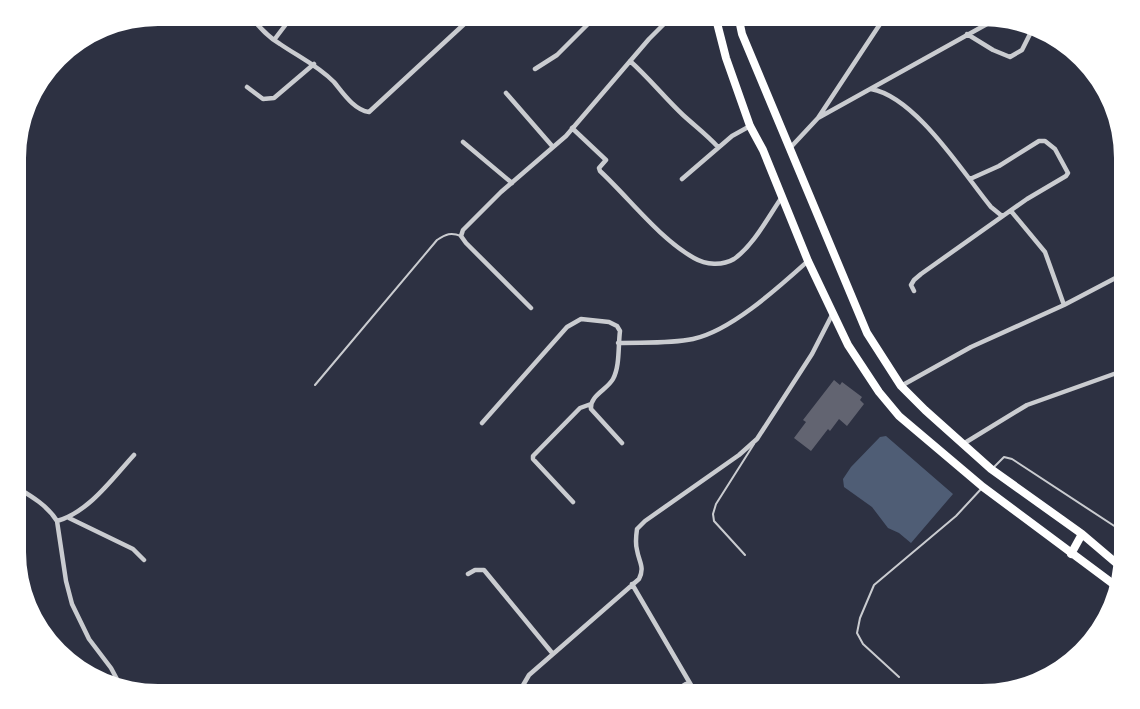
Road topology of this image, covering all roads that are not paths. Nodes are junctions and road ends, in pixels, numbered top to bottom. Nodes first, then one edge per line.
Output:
1 (260, 26) edge
2 (285, 26) edge
3 (462, 26) edge
4 (586, 26) edge
5 (663, 26) edge
6 (718, 26) edge
7 (740, 26) edge
8 (879, 26) edge
9 (982, 26) edge
10 (967, 34) junction
11 (1030, 34) edge
12 (274, 40) junction
13 (630, 62) junction
14 (314, 64) junction
15 (535, 69) dead end
16 (247, 87) dead end
17 (871, 89) junction
18 (506, 93) dead end
19 (818, 118) junction
20 (750, 126) junction
21 (573, 128) junction
22 (463, 142) dead end
23 (553, 147) junction
24 (718, 147) junction
25 (790, 148) junction
26 (682, 179) dead end
27 (970, 179) junction
28 (512, 183) junction
29 (782, 197) junction
30 (1011, 211) junction
31 (1002, 216) junction
32 (461, 236) junction
33 (808, 261) junction
34 (1114, 279) edge
35 (914, 291) dead end
36 (1064, 305) junction
37 (531, 308) dead end
38 (832, 315) junction
39 (618, 343) junction
40 (1114, 374) edge
41 (315, 385) dead end
42 (902, 386) junction
43 (591, 404) junction
44 (482, 423) dead end
45 (757, 439) junction
46 (622, 442) dead end
47 (963, 444) junction
48 (134, 455) dead end
49 (991, 469) junction
50 (983, 487) junction
51 (26, 494) edge
52 (573, 502) dead end
53 (69, 518) junction
54 (57, 521) junction
55 (1114, 525) edge
56 (1082, 534) junction
57 (1071, 554) junction
58 (745, 555) dead end
59 (144, 560) dead end
60 (1114, 561) edge
61 (468, 574) dead end
62 (1111, 582) edge
63 (632, 584) junction
64 (553, 654) junction
65 (116, 676) edge
66 (899, 677) dead end
67 (691, 683) edge
68 (523, 684) edge

1 - 12 street
2 - 12 street
3 - 14 street
4 - 15 street
5 - 13 street
6 - 20 main road
7 - 25 main road
8 - 19 street
9 - 10 street
10 - 11 street
10 - 17 street
12 - 14 street
13 - 21 street
13 - 24 street
14 - 16 street
17 - 19 street
17 - 27 street
18 - 23 street
19 - 25 street
20 - 24 street
20 - 29 main road
21 - 23 street
21 - 29 street
22 - 28 street
23 - 28 street
24 - 26 street
25 - 42 main road
27 - 30 street
27 - 31 street
28 - 32 street
29 - 33 main road
30 - 31 street
30 - 36 street
31 - 35 street
32 - 37 street
32 - 41 lane
33 - 38 main road
33 - 39 street
34 - 36 street
36 - 42 street
38 - 45 street
38 - 50 main road
39 - 43 street
39 - 44 street
40 - 47 street
42 - 47 main road
43 - 46 street
43 - 52 street
45 - 58 lane
45 - 63 street
47 - 49 main road
48 - 53 street
49 - 55 lane
49 - 56 main road
50 - 57 main road
50 - 66 lane
51 - 54 street
53 - 54 street
53 - 59 street
54 - 65 street
56 - 57 main road
56 - 60 main road
57 - 62 main road
61 - 64 street
63 - 64 street
63 - 67 street
64 - 68 street

